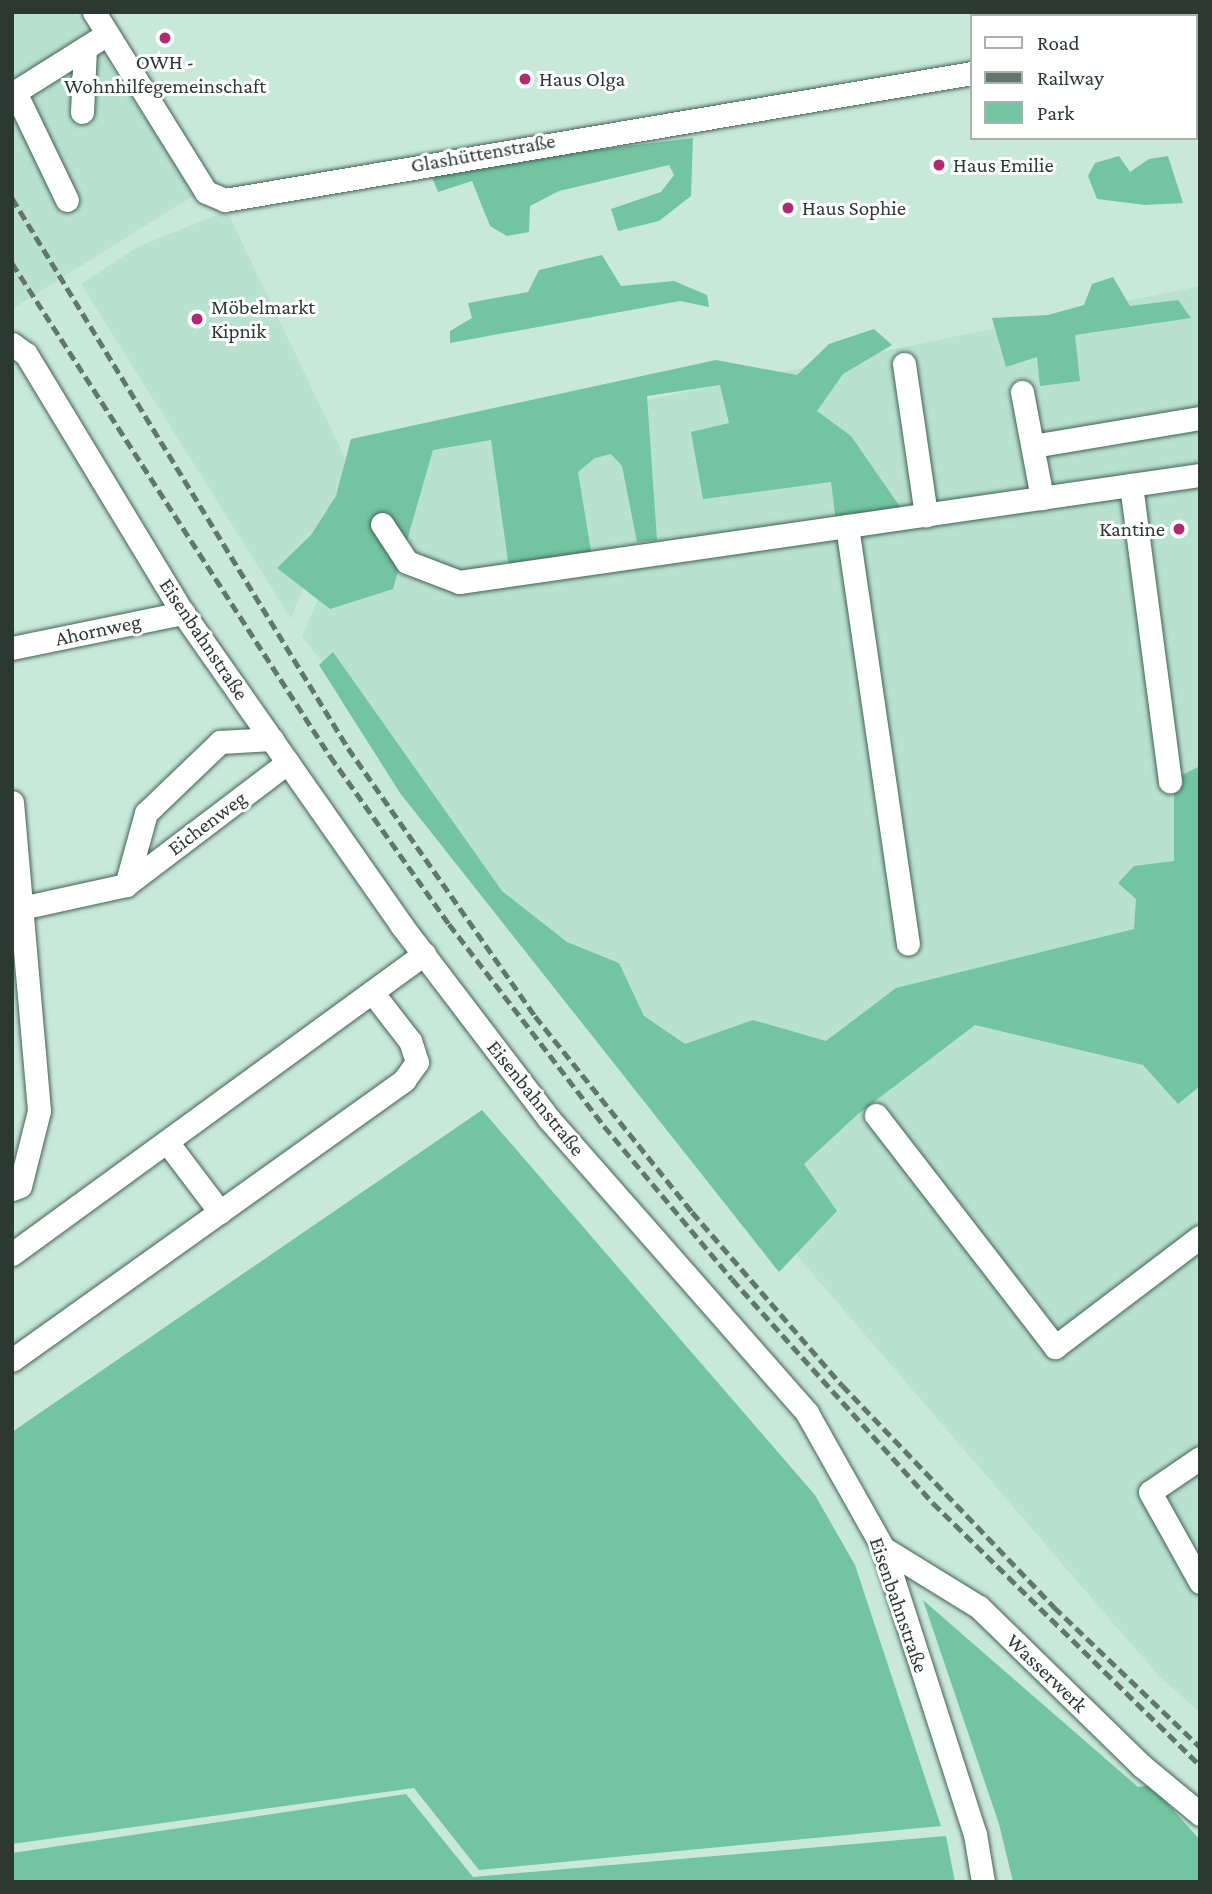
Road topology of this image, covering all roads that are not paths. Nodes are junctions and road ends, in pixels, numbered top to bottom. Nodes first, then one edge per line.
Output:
1 (94, 12) edge
2 (107, 34) junction
3 (85, 48) junction
4 (970, 72) edge
5 (82, 112) dead end
6 (67, 200) dead end
7 (12, 344) edge
8 (904, 364) dead end
9 (1022, 392) dead end
10 (1200, 418) edge
11 (1033, 446) junction
12 (1200, 475) edge
13 (1131, 485) junction
14 (1042, 498) junction
15 (926, 514) junction
16 (382, 524) dead end
17 (847, 526) junction
18 (183, 612) junction
19 (12, 648) edge
20 (272, 739) junction
21 (288, 762) junction
22 (1170, 781) dead end
23 (12, 802) edge
24 (126, 885) junction
25 (18, 909) edge
26 (908, 944) dead end
27 (424, 954) junction
28 (372, 992) junction
29 (876, 1115) dead end
30 (167, 1142) junction
31 (12, 1189) edge
32 (220, 1212) junction
33 (1200, 1237) edge
34 (12, 1254) edge
35 (12, 1360) edge
36 (1200, 1458) edge
37 (883, 1548) junction
38 (1200, 1582) edge
39 (1200, 1814) edge
40 (983, 1882) edge

1 - 2 street, Glashüttenstraße
2 - 3 street
2 - 4 street, Glashüttenstraße
3 - 5 street
3 - 6 street
7 - 18 street, Eisenbahnstraße
8 - 15 street
9 - 11 street
10 - 11 street
11 - 14 street
12 - 13 street
13 - 14 street
13 - 22 street
14 - 15 street
15 - 17 street
16 - 17 street
17 - 26 street
18 - 19 street, Ahornweg
18 - 20 street, Eisenbahnstraße
20 - 21 street, Eisenbahnstraße
20 - 24 street, Eichenweg
21 - 24 street, Eichenweg
21 - 27 street, Eisenbahnstraße
23 - 25 street
24 - 25 street, Eichenweg
25 - 31 street
27 - 28 street
27 - 37 street, Eisenbahnstraße
28 - 30 street
28 - 32 street
29 - 33 street
30 - 32 street
30 - 34 street
32 - 35 street
36 - 38 street
37 - 39 street, Wasserwerk
37 - 40 street, Eisenbahnstraße

